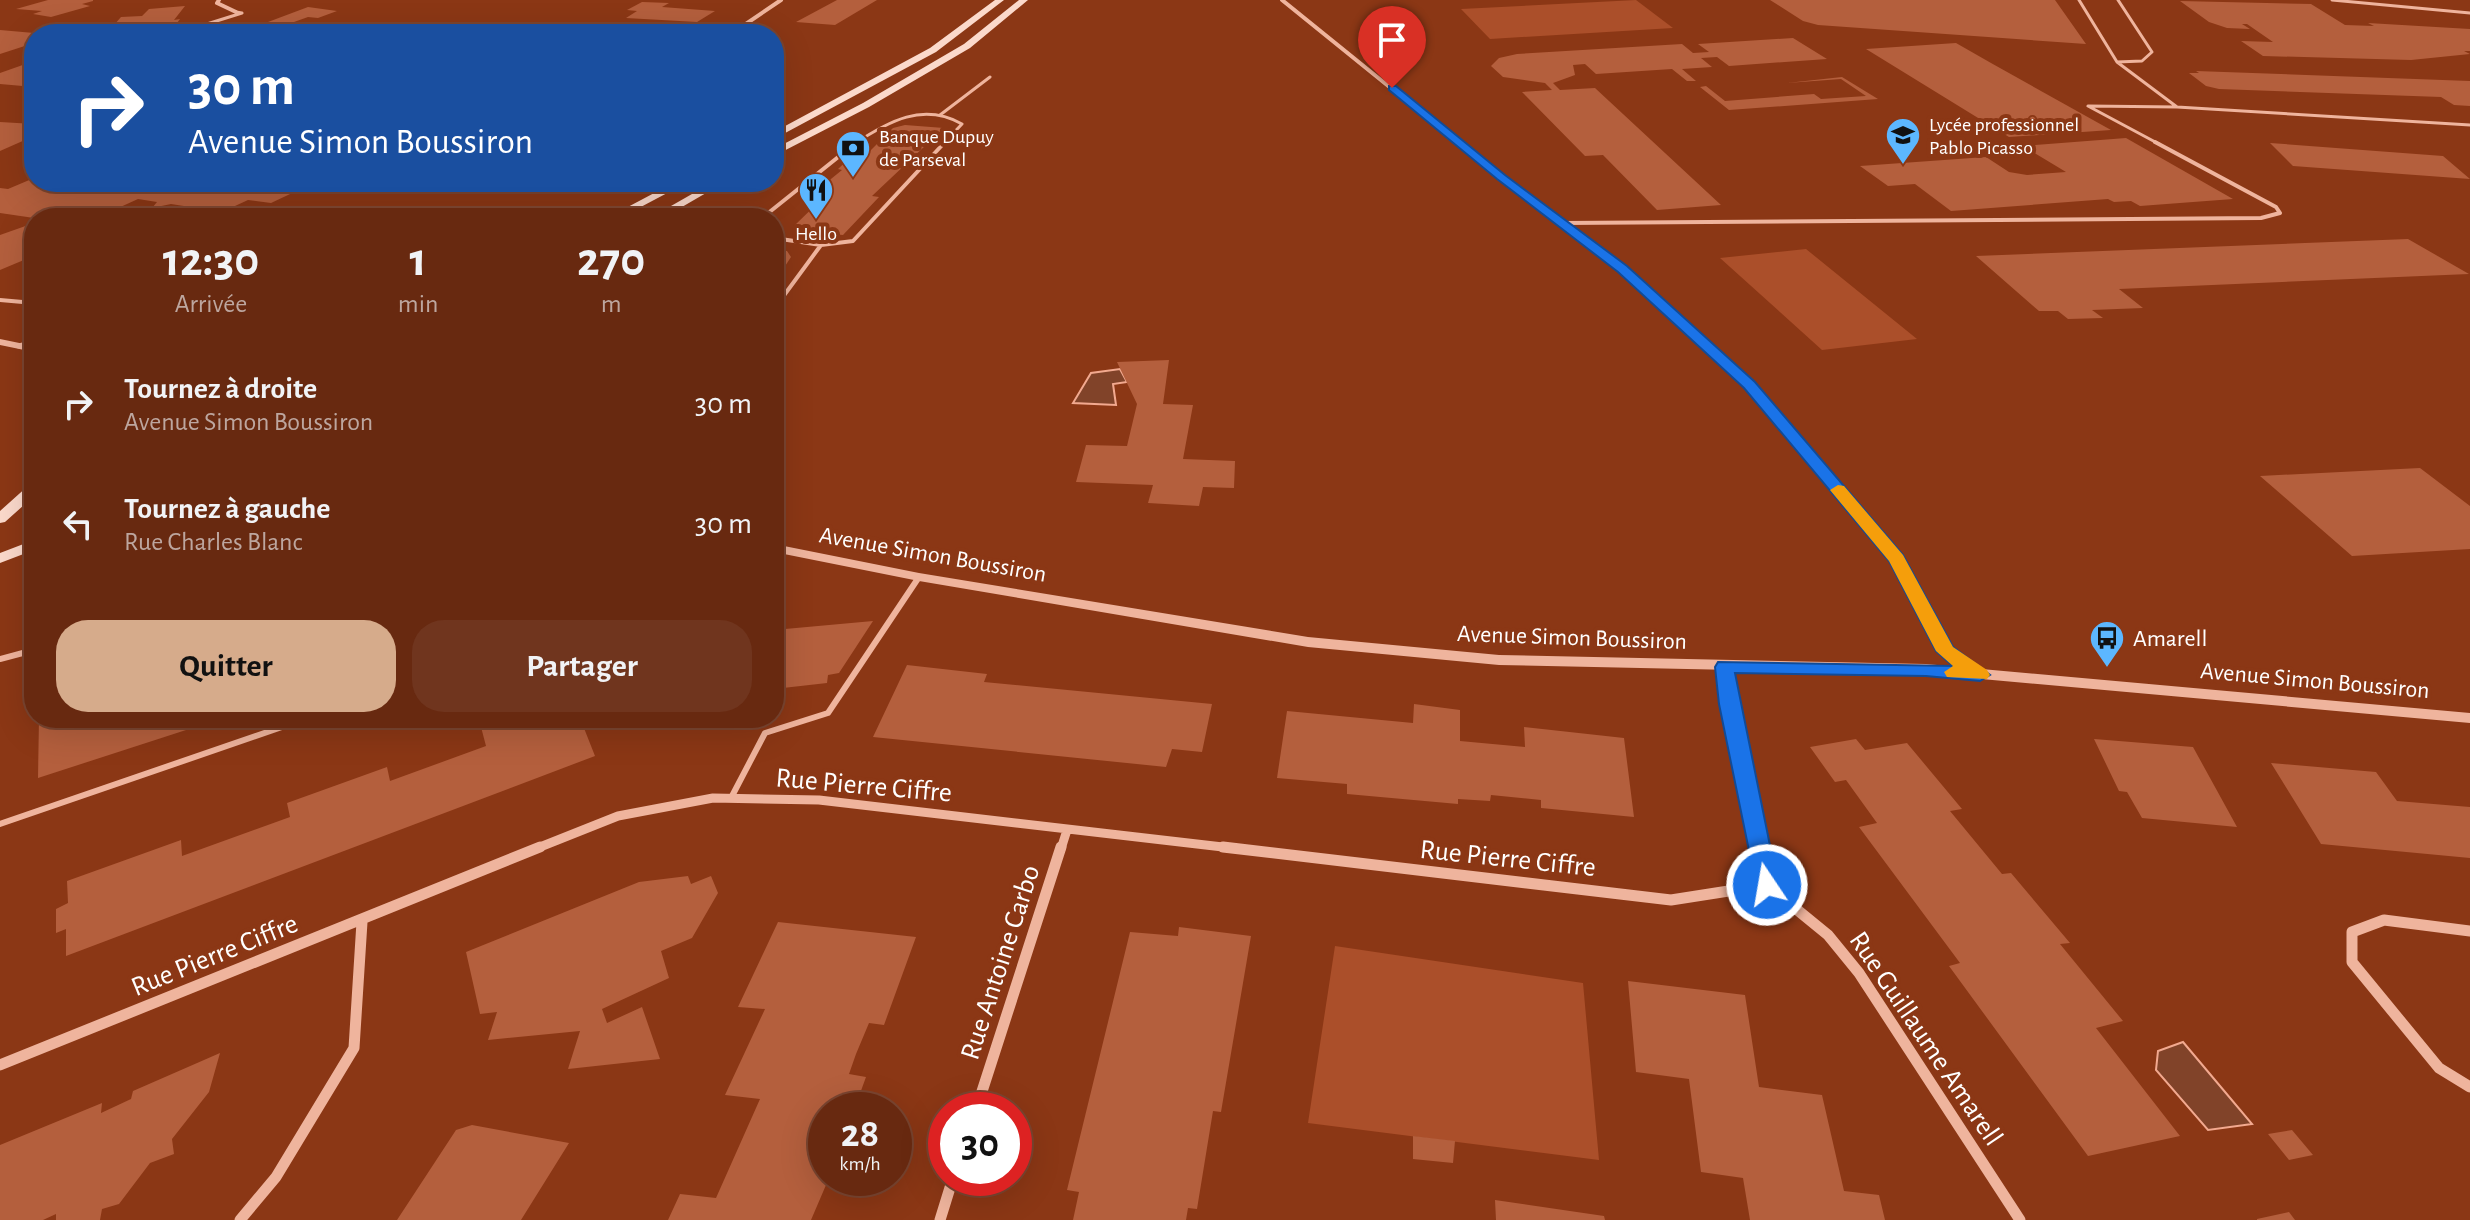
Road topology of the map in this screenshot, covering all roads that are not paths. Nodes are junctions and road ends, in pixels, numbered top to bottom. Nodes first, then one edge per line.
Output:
1 (219, 0) edge
2 (781, 0) edge
3 (1000, 0) edge
4 (1024, 0) edge
5 (1282, 0) edge
6 (2079, 0) edge
7 (2118, 0) edge
8 (2332, 0) edge
9 (236, 12) joint
10 (2470, 13) edge
11 (207, 24) edge
12 (746, 24) edge
13 (2117, 62) junction
14 (990, 77) dead end
15 (2177, 107) junction
16 (940, 115) junction
17 (2470, 125) edge
18 (784, 131) edge
19 (784, 148) edge
20 (663, 192) edge
21 (702, 192) edge
22 (632, 208) edge
23 (673, 208) edge
24 (774, 208) edge
25 (1563, 223) junction
26 (784, 239) edge
27 (821, 245) junction
28 (784, 295) edge
29 (0, 300) edge
30 (24, 302) edge
31 (0, 342) edge
32 (24, 347) edge
33 (24, 497) edge
34 (0, 519) edge
35 (24, 549) edge
36 (784, 550) edge
37 (0, 558) edge
38 (919, 577) junction
39 (24, 653) edge
40 (0, 659) edge
41 (1725, 667) junction
42 (1980, 675) junction
43 (2470, 718) edge
44 (784, 727) edge
45 (279, 728) edge
46 (781, 728) edge
47 (731, 798) junction
48 (0, 824) edge
49 (1067, 830) junction
50 (1767, 885) junction
51 (362, 922) junction
52 (2470, 931) edge
53 (0, 1065) edge
54 (2470, 1087) edge
55 (982, 1092) edge
56 (947, 1196) edge
57 (240, 1220) edge
58 (940, 1220) edge
59 (2020, 1220) edge

1 - 9 street
2 - 12 street
3 - 18 main road
4 - 19 main road
5 - 25 street
6 - 13 lane
7 - 13 lane
8 - 10 lane
9 - 11 lane
13 - 15 lane
14 - 16 lane
15 - 17 lane
15 - 25 lane
16 - 24 lane
16 - 27 lane
20 - 22 main road
21 - 23 main road
25 - 42 street
26 - 27 lane
27 - 28 lane
29 - 30 lane
31 - 32 street
33 - 34 main road
35 - 37 main road
36 - 38 street, Avenue Simon Boussiron
38 - 41 street, Avenue Simon Boussiron
38 - 44 lane
39 - 40 lane
41 - 42 street, Avenue Simon Boussiron
41 - 50 street
42 - 43 street, Avenue Simon Boussiron
45 - 48 lane
46 - 47 lane
47 - 49 street, Rue Pierre Ciffre
47 - 51 street, Rue Pierre Ciffre
49 - 50 street, Rue Pierre Ciffre
49 - 55 street, Rue Antoine Carbo
50 - 59 street, Rue Guillaume Amarell
51 - 53 street, Rue Pierre Ciffre
51 - 57 street
52 - 54 street
56 - 58 street

